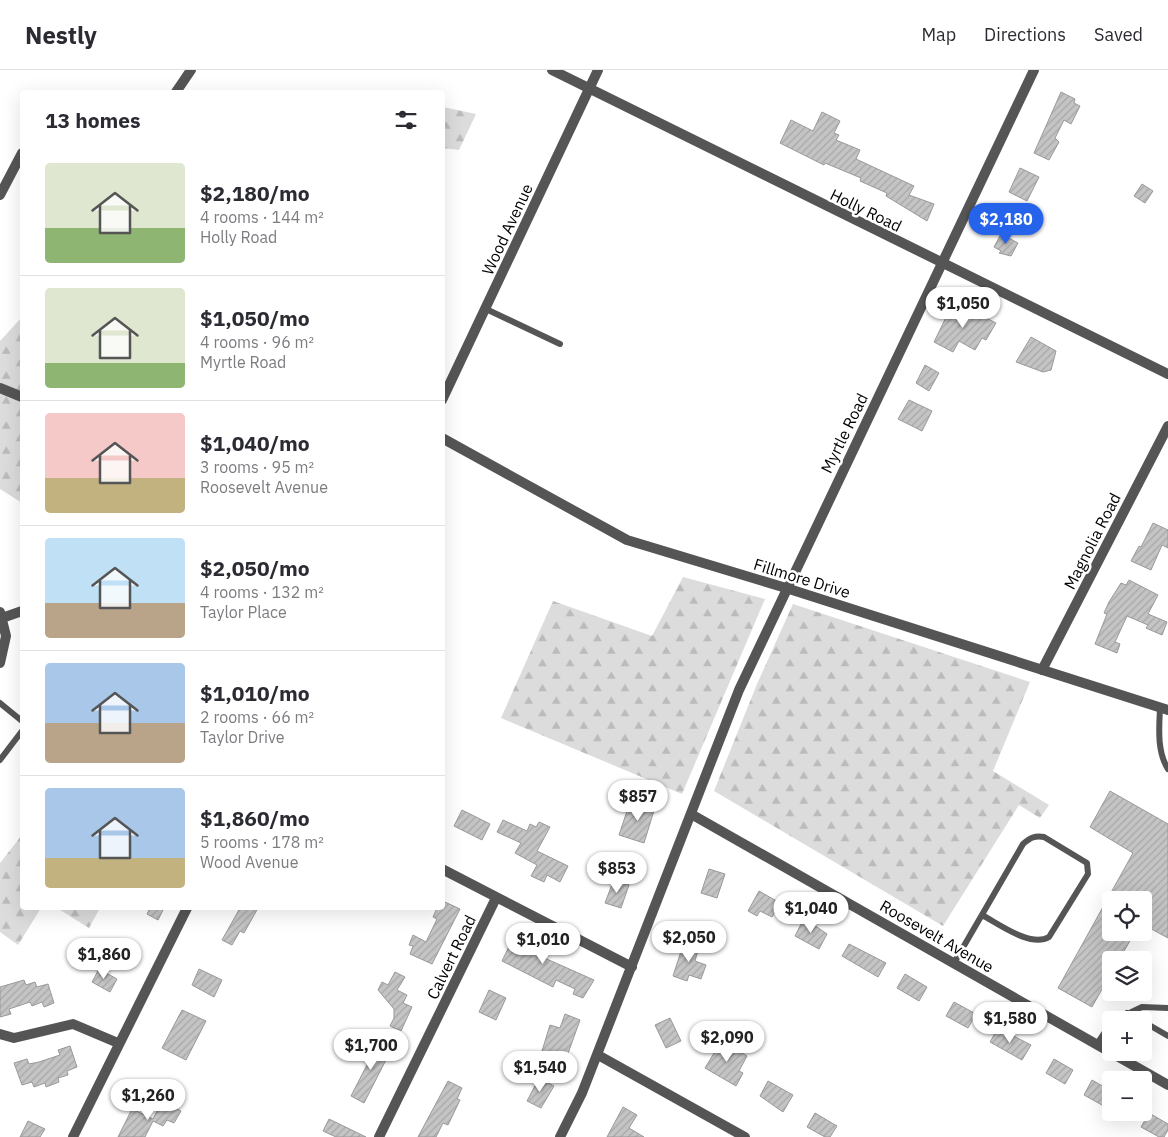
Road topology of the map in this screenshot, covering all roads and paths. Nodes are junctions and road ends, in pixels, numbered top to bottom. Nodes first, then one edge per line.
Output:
1 (191, 70) edge
2 (552, 70) edge
3 (598, 70) edge
4 (1034, 70) edge
5 (589, 89) junction
6 (177, 90) edge
7 (20, 157) edge
8 (0, 195) edge
9 (943, 264) junction
10 (486, 309) junction
11 (560, 344) dead end
12 (1168, 374) edge
13 (0, 388) edge
14 (445, 394) edge
15 (20, 396) edge
16 (1168, 426) edge
17 (445, 440) edge
18 (786, 588) junction
19 (20, 611) edge
20 (1, 615) edge
21 (0, 663) edge
22 (1042, 670) junction
23 (0, 703) edge
24 (1164, 709) edge
25 (20, 719) edge
26 (20, 734) edge
27 (0, 760) edge
28 (1168, 769) edge
29 (691, 814) junction
30 (445, 872) edge
31 (496, 898) junction
32 (186, 910) edge
33 (982, 915) junction
34 (954, 963) junction
35 (632, 967) junction
36 (1168, 1008) edge
37 (1130, 1011) edge
38 (1152, 1027) edge
39 (0, 1034) edge
40 (1102, 1036) edge
41 (1168, 1036) edge
42 (118, 1043) junction
43 (1097, 1044) junction
44 (598, 1055) junction
45 (1168, 1085) edge
46 (73, 1137) edge
47 (379, 1137) edge
48 (560, 1137) edge
49 (745, 1137) edge

1 - 6 street
2 - 5 street, Holly Road
3 - 5 street, Wood Avenue
4 - 9 street, Myrtle Road
5 - 9 street, Holly Road
5 - 10 street, Wood Avenue
7 - 8 street
9 - 12 street, Holly Road
9 - 18 street, Myrtle Road
10 - 11 lane
10 - 14 street, Wood Avenue
13 - 15 street
16 - 22 street, Magnolia Road
17 - 18 street, Fillmore Drive
18 - 22 street, Fillmore Drive
18 - 29 street, Myrtle Road
19 - 20 street
20 - 21 street
22 - 24 street, Fillmore Drive
23 - 25 lane
24 - 28 lane
26 - 27 lane
29 - 34 street, Roosevelt Avenue
29 - 35 street, Myrtle Road
30 - 31 street
31 - 35 street
31 - 47 street, Calvert Road
32 - 42 street
33 - 33 lane
33 - 34 lane
34 - 43 street, Roosevelt Avenue
35 - 44 street, Myrtle Road
36 - 37 lane
38 - 41 lane
39 - 42 street
40 - 43 lane
42 - 46 street
43 - 45 street, Roosevelt Avenue
44 - 48 street, Myrtle Road
44 - 49 street

